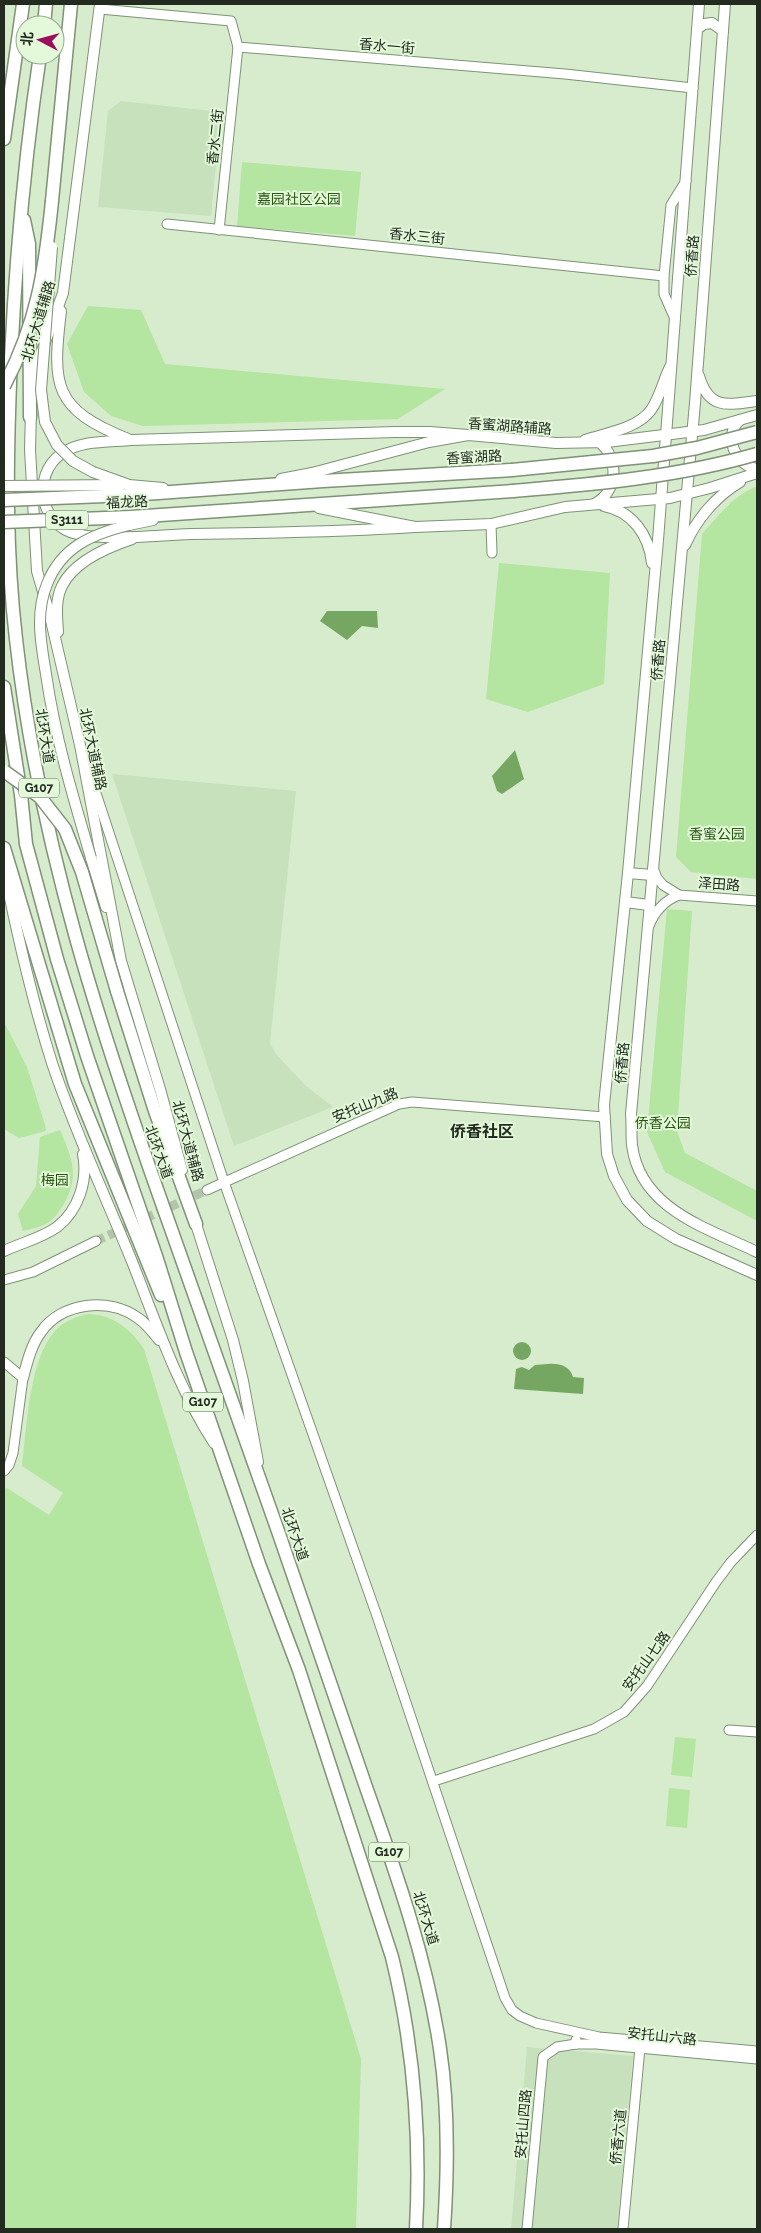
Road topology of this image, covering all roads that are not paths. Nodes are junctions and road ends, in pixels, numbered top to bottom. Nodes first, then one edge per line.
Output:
1 (23, 4) edge
2 (71, 4) edge
3 (698, 4) edge
4 (725, 4) edge
5 (100, 6) edge
6 (697, 29) junction
7 (723, 31) junction
8 (238, 48) junction
9 (39, 65) edge
10 (693, 88) junction
11 (4, 139) edge
12 (686, 181) junction
13 (52, 201) junction
14 (21, 208) junction
15 (167, 224) dead end
16 (219, 230) junction
17 (664, 276) junction
18 (63, 292) junction
19 (675, 319) junction
20 (673, 359) junction
21 (697, 365) junction
22 (4, 386) edge
23 (757, 401) edge
24 (757, 416) edge
25 (30, 417) junction
26 (740, 420) junction
27 (692, 431) junction
28 (757, 432) edge
29 (468, 435) junction
30 (666, 436) junction
31 (131, 440) junction
32 (599, 442) junction
33 (572, 444) junction
34 (757, 454) edge
35 (757, 472) edge
36 (4, 486) edge
37 (234, 488) junction
38 (130, 490) junction
39 (189, 491) joint
40 (687, 494) junction
41 (661, 499) junction
42 (4, 500) edge
43 (593, 504) junction
44 (300, 506) junction
45 (130, 521) junction
46 (4, 522) edge
47 (491, 524) junction
48 (415, 528) junction
49 (144, 536) junction
50 (492, 553) dead end
51 (681, 556) junction
52 (654, 580) junction
53 (62, 670) junction
54 (4, 687) edge
55 (80, 745) junction
56 (4, 771) edge
57 (4, 848) edge
58 (4, 869) edge
59 (652, 871) junction
60 (628, 873) junction
61 (679, 895) junction
62 (757, 901) edge
63 (625, 902) junction
64 (649, 905) junction
65 (647, 932) junction
66 (121, 961) junction
67 (605, 1117) junction
68 (80, 1140) junction
69 (224, 1182) junction
70 (207, 1190) tunnel mouth
71 (196, 1224) junction
72 (96, 1241) tunnel mouth
73 (4, 1251) edge
74 (757, 1252) edge
75 (757, 1275) edge
76 (4, 1280) edge
77 (186, 1352) junction
78 (168, 1354) junction
79 (4, 1362) edge
80 (23, 1378) junction
81 (220, 1452) junction
82 (4, 1471) edge
83 (263, 1489) junction
84 (757, 1535) edge
85 (729, 1730) dead end
86 (757, 1732) edge
87 (434, 1780) junction
88 (577, 2032) junction
89 (576, 2044) junction
90 (640, 2048) junction
91 (757, 2051) edge
92 (757, 2059) edge
93 (416, 2229) edge
94 (444, 2229) edge
95 (526, 2229) edge
96 (622, 2229) edge

1 - 11 highway
2 - 13 highway
3 - 6 main road, 侨香路
4 - 7 main road, 侨香路
5 - 8 street
5 - 18 main road, 北环大道辅路
6 - 7 main road
6 - 10 main road, 侨香路
7 - 21 main road, 侨香路
8 - 10 street, 香水一街
8 - 16 street, 香水二街
9 - 14 highway, 北环大道 / G107
10 - 12 main road, 侨香路
12 - 17 street, 侨香路
12 - 19 main road, 侨香路
13 - 22 highway, bridge
13 - 38 main road, bridge
14 - 25 highway
14 - 83 highway, 北环大道 / G107
15 - 16 street, 香水三街
16 - 17 street, 香水三街
17 - 19 street, 侨香路
18 - 25 main road, 北环大道辅路
18 - 31 main road
19 - 20 main road, 侨香路
20 - 30 main road, 侨香路
20 - 33 main road
21 - 23 main road
21 - 27 main road, 侨香路
24 - 26 main road, 香蜜湖路辅路
25 - 53 main road, 北环大道辅路
26 - 27 main road, 香蜜湖路辅路
26 - 35 main road
27 - 30 main road, 香蜜湖路辅路
27 - 40 main road, 侨香路
28 - 37 highway, 香蜜湖路, bridge
29 - 31 main road
29 - 33 main road, 香蜜湖路辅路
29 - 37 main road, 香蜜湖路辅路
30 - 32 main road, 香蜜湖路辅路
30 - 41 main road, 侨香路
31 - 49 main road
32 - 33 main road, 香蜜湖路辅路
32 - 43 main road
34 - 44 highway, bridge
35 - 40 main road
35 - 51 main road
36 - 38 main road, bridge
37 - 39 highway, 香蜜湖路
38 - 39 highway, 福龙路
38 - 42 highway, 福龙路 / S3111, bridge
40 - 41 main road
40 - 51 main road, 侨香路
41 - 43 main road
41 - 52 main road, 侨香路
43 - 47 main road
43 - 52 main road
44 - 45 highway, 福龙路
44 - 48 main road
45 - 46 highway, 福龙路 / S3111, bridge
45 - 66 main road, bridge
47 - 48 main road
47 - 50 street
48 - 49 main road
49 - 53 main road
51 - 59 main road, 侨香路
52 - 60 main road, 侨香路
53 - 55 main road, 北环大道辅路
54 - 77 highway, G107
55 - 66 main road, 北环大道辅路
55 - 69 street
56 - 71 highway, bridge
57 - 77 highway
58 - 68 main road
59 - 60 main road
59 - 61 street, 泽田路
59 - 64 main road, 侨香路
60 - 63 main road, 侨香路
61 - 62 street, 泽田路
61 - 65 street, 泽田路
63 - 64 main road
63 - 67 main road, 侨香路
64 - 65 main road, 侨香路
65 - 74 main road, 侨香路
66 - 71 main road, 北环大道辅路
67 - 69 street, 安托山九路
67 - 75 main road, 侨香路
68 - 73 main road
68 - 78 main road
69 - 70 street, 安托山九路
69 - 87 street
71 - 83 main road, 北环大道辅路
72 - 76 street
77 - 81 highway, G107
78 - 80 main road
78 - 81 main road
79 - 80 street
80 - 82 street
81 - 93 highway, G107
83 - 94 highway, 北环大道 / G107
84 - 87 street, 安托山七路
85 - 86 street
87 - 88 street, 安托山六路
88 - 89 street
88 - 91 street, 安托山六路
89 - 90 street, 安托山六路
89 - 95 street, 安托山四路
90 - 92 street, 安托山六路
90 - 96 street, 侨香六道

